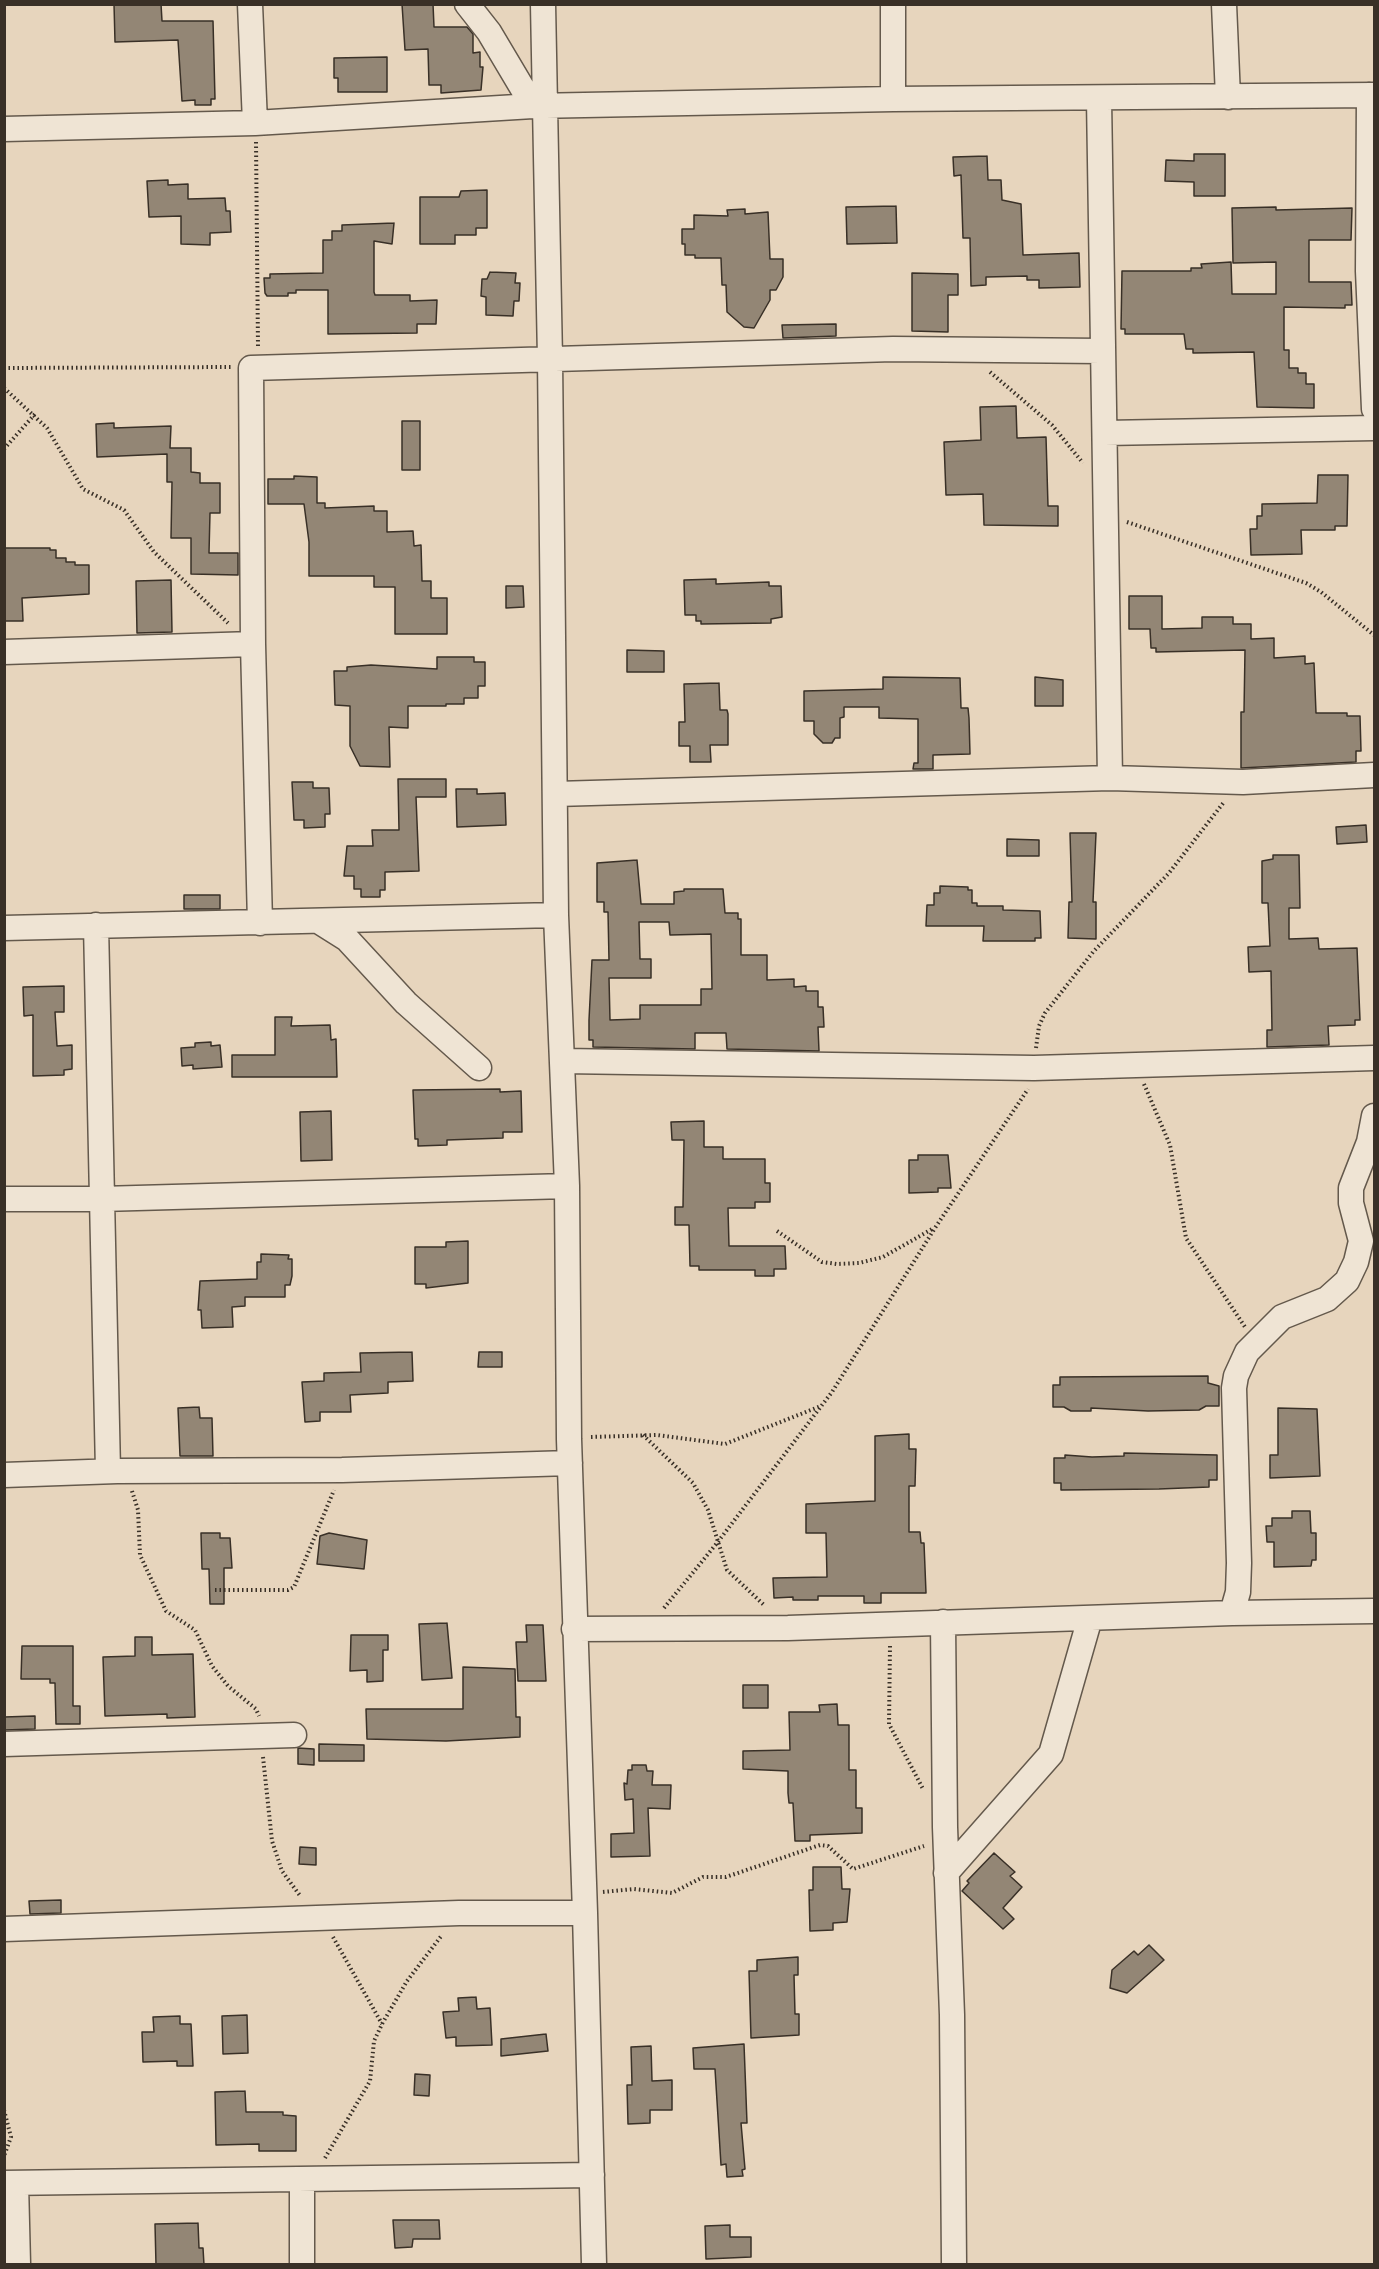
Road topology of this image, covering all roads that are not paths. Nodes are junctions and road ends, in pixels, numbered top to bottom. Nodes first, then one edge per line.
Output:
1 (250, 4) edge
2 (467, 4) edge
3 (543, 4) edge
4 (893, 4) edge
5 (1224, 4) edge
6 (1372, 95) edge
7 (1228, 97) junction
8 (893, 99) junction
9 (1099, 99) junction
10 (539, 106) junction
11 (255, 123) junction
12 (4, 129) edge
13 (1101, 351) junction
14 (550, 359) junction
15 (1374, 409) edge
16 (1374, 428) edge
17 (1105, 433) junction
18 (251, 644) junction
19 (4, 652) edge
20 (1374, 775) edge
21 (1110, 778) junction
22 (556, 794) junction
23 (556, 915) junction
24 (320, 922) junction
25 (260, 923) junction
26 (96, 925) junction
27 (4, 928) edge
28 (1374, 1058) edge
29 (563, 1061) junction
30 (479, 1068) dead end
31 (1374, 1116) edge
32 (567, 1186) junction
33 (4, 1199) edge
34 (100, 1199) junction
35 (1361, 1241) junction
36 (1374, 1261) edge
37 (570, 1463) junction
38 (112, 1471) junction
39 (4, 1475) edge
40 (1374, 1611) edge
41 (1232, 1613) junction
42 (1090, 1618) junction
43 (943, 1622) junction
44 (574, 1629) junction
45 (294, 1735) dead end
46 (4, 1744) edge
47 (946, 1873) junction
48 (585, 1902) junction
49 (4, 1929) edge
50 (591, 2175) junction
51 (307, 2179) junction
52 (10, 2183) edge
53 (18, 2265) edge
54 (302, 2265) edge
55 (594, 2265) edge
56 (954, 2265) edge

1 - 11 street
2 - 10 street
3 - 10 street
4 - 8 street
5 - 7 street
6 - 7 street
6 - 15 street
7 - 9 street
8 - 9 street
8 - 10 street
9 - 13 street
10 - 11 street
10 - 14 street
11 - 12 street
13 - 14 street
13 - 17 street
14 - 18 street
14 - 22 street
16 - 17 street
17 - 21 street
18 - 19 street
18 - 25 street
20 - 21 street
21 - 22 street
22 - 23 street
23 - 24 street
23 - 29 street
24 - 25 street
24 - 30 street
25 - 26 street
26 - 27 street
26 - 34 street
28 - 29 street
29 - 32 street
31 - 35 street
32 - 34 street
32 - 37 street
33 - 34 street
34 - 38 street
35 - 36 street
35 - 41 street
37 - 38 street
37 - 44 street
38 - 39 street
40 - 41 street
41 - 42 street
42 - 43 street
42 - 47 street
43 - 44 street
43 - 47 street
44 - 48 street
45 - 46 street
47 - 56 street
48 - 49 street
48 - 50 street
50 - 51 street
50 - 55 street
51 - 52 street
51 - 54 street
52 - 53 street

